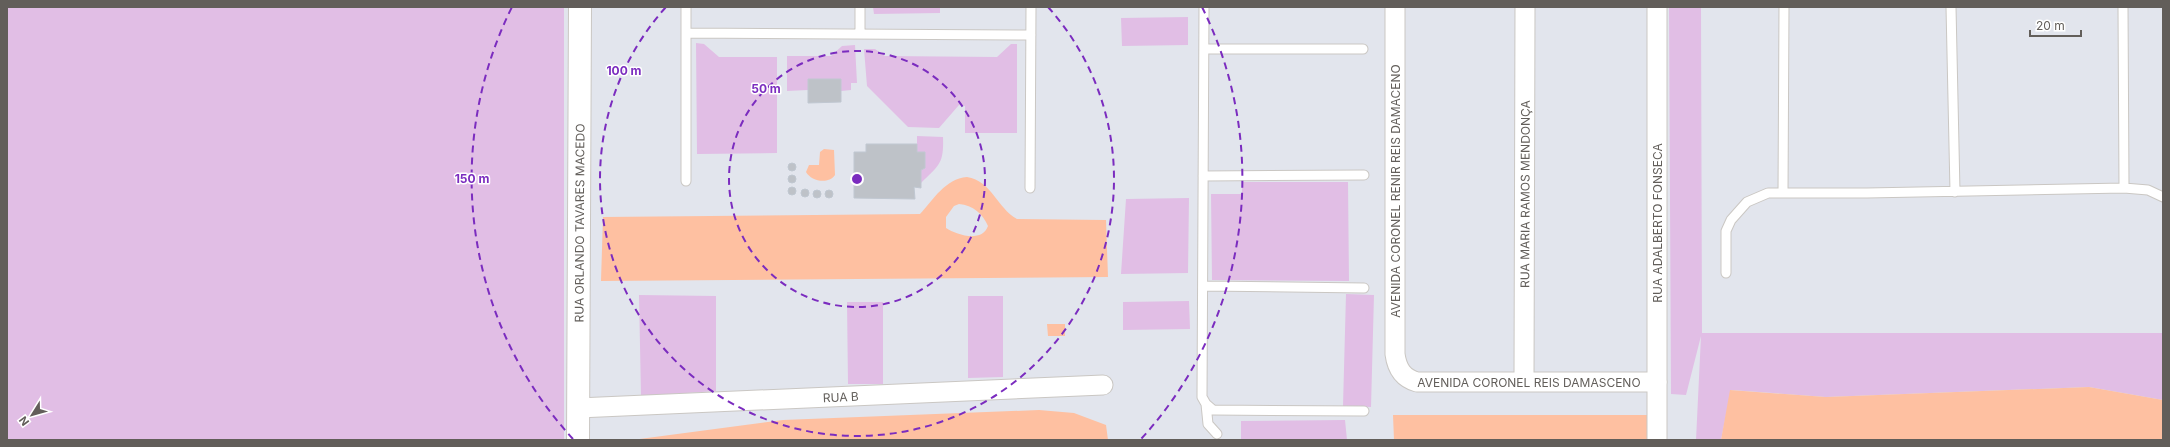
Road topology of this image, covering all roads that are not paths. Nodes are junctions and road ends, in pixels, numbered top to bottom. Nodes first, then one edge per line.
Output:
1 (580, 7) edge
2 (686, 7) edge
3 (860, 7) edge
4 (1031, 7) edge
5 (1204, 7) edge
6 (1395, 7) edge
7 (1525, 7) edge
8 (1657, 7) edge
9 (1784, 7) edge
10 (1951, 7) edge
11 (2123, 7) edge
12 (686, 33) junction
13 (860, 34) junction
14 (1031, 35) junction
15 (1204, 49) junction
16 (1363, 49) dead end
17 (1203, 176) junction
18 (1364, 176) dead end
19 (686, 181) dead end
20 (1030, 188) dead end
21 (2124, 188) junction
22 (1955, 192) junction
23 (1783, 193) junction
24 (2163, 197) edge
25 (1726, 273) dead end
26 (1202, 286) junction
27 (1364, 288) dead end
28 (1402, 374) joint
29 (1524, 381) junction
30 (1657, 382) junction
31 (1103, 385) dead end
32 (1206, 404) junction
33 (578, 408) junction
34 (1364, 411) dead end
35 (1217, 434) dead end
36 (578, 440) edge
37 (1657, 440) edge

1 - 33 street, RUA ORLANDO TAVARES MACEDO
2 - 12 lane
3 - 13 lane
4 - 14 lane
5 - 15 lane
6 - 28 street, AVENIDA CORONEL RENIR REIS DAMACENO
7 - 29 street, RUA MARIA RAMOS MENDONÇA
8 - 30 street, RUA ADALBERTO FONSECA
9 - 23 lane
10 - 22 lane
11 - 21 lane
12 - 13 lane
12 - 19 lane
13 - 14 lane
14 - 20 lane
15 - 16 lane
15 - 17 lane
17 - 18 lane
17 - 26 lane
21 - 22 lane
21 - 24 lane
22 - 23 lane
23 - 25 lane
26 - 27 lane
26 - 32 lane
28 - 29 street, AVENIDA CORONEL REIS DAMASCENO
29 - 30 street, AVENIDA CORONEL REIS DAMASCENO
30 - 37 street, RUA ADALBERTO FONSECA
31 - 33 street, RUA B
32 - 34 lane
32 - 35 lane
33 - 36 street, RUA ORLANDO TAVARES MACEDO

